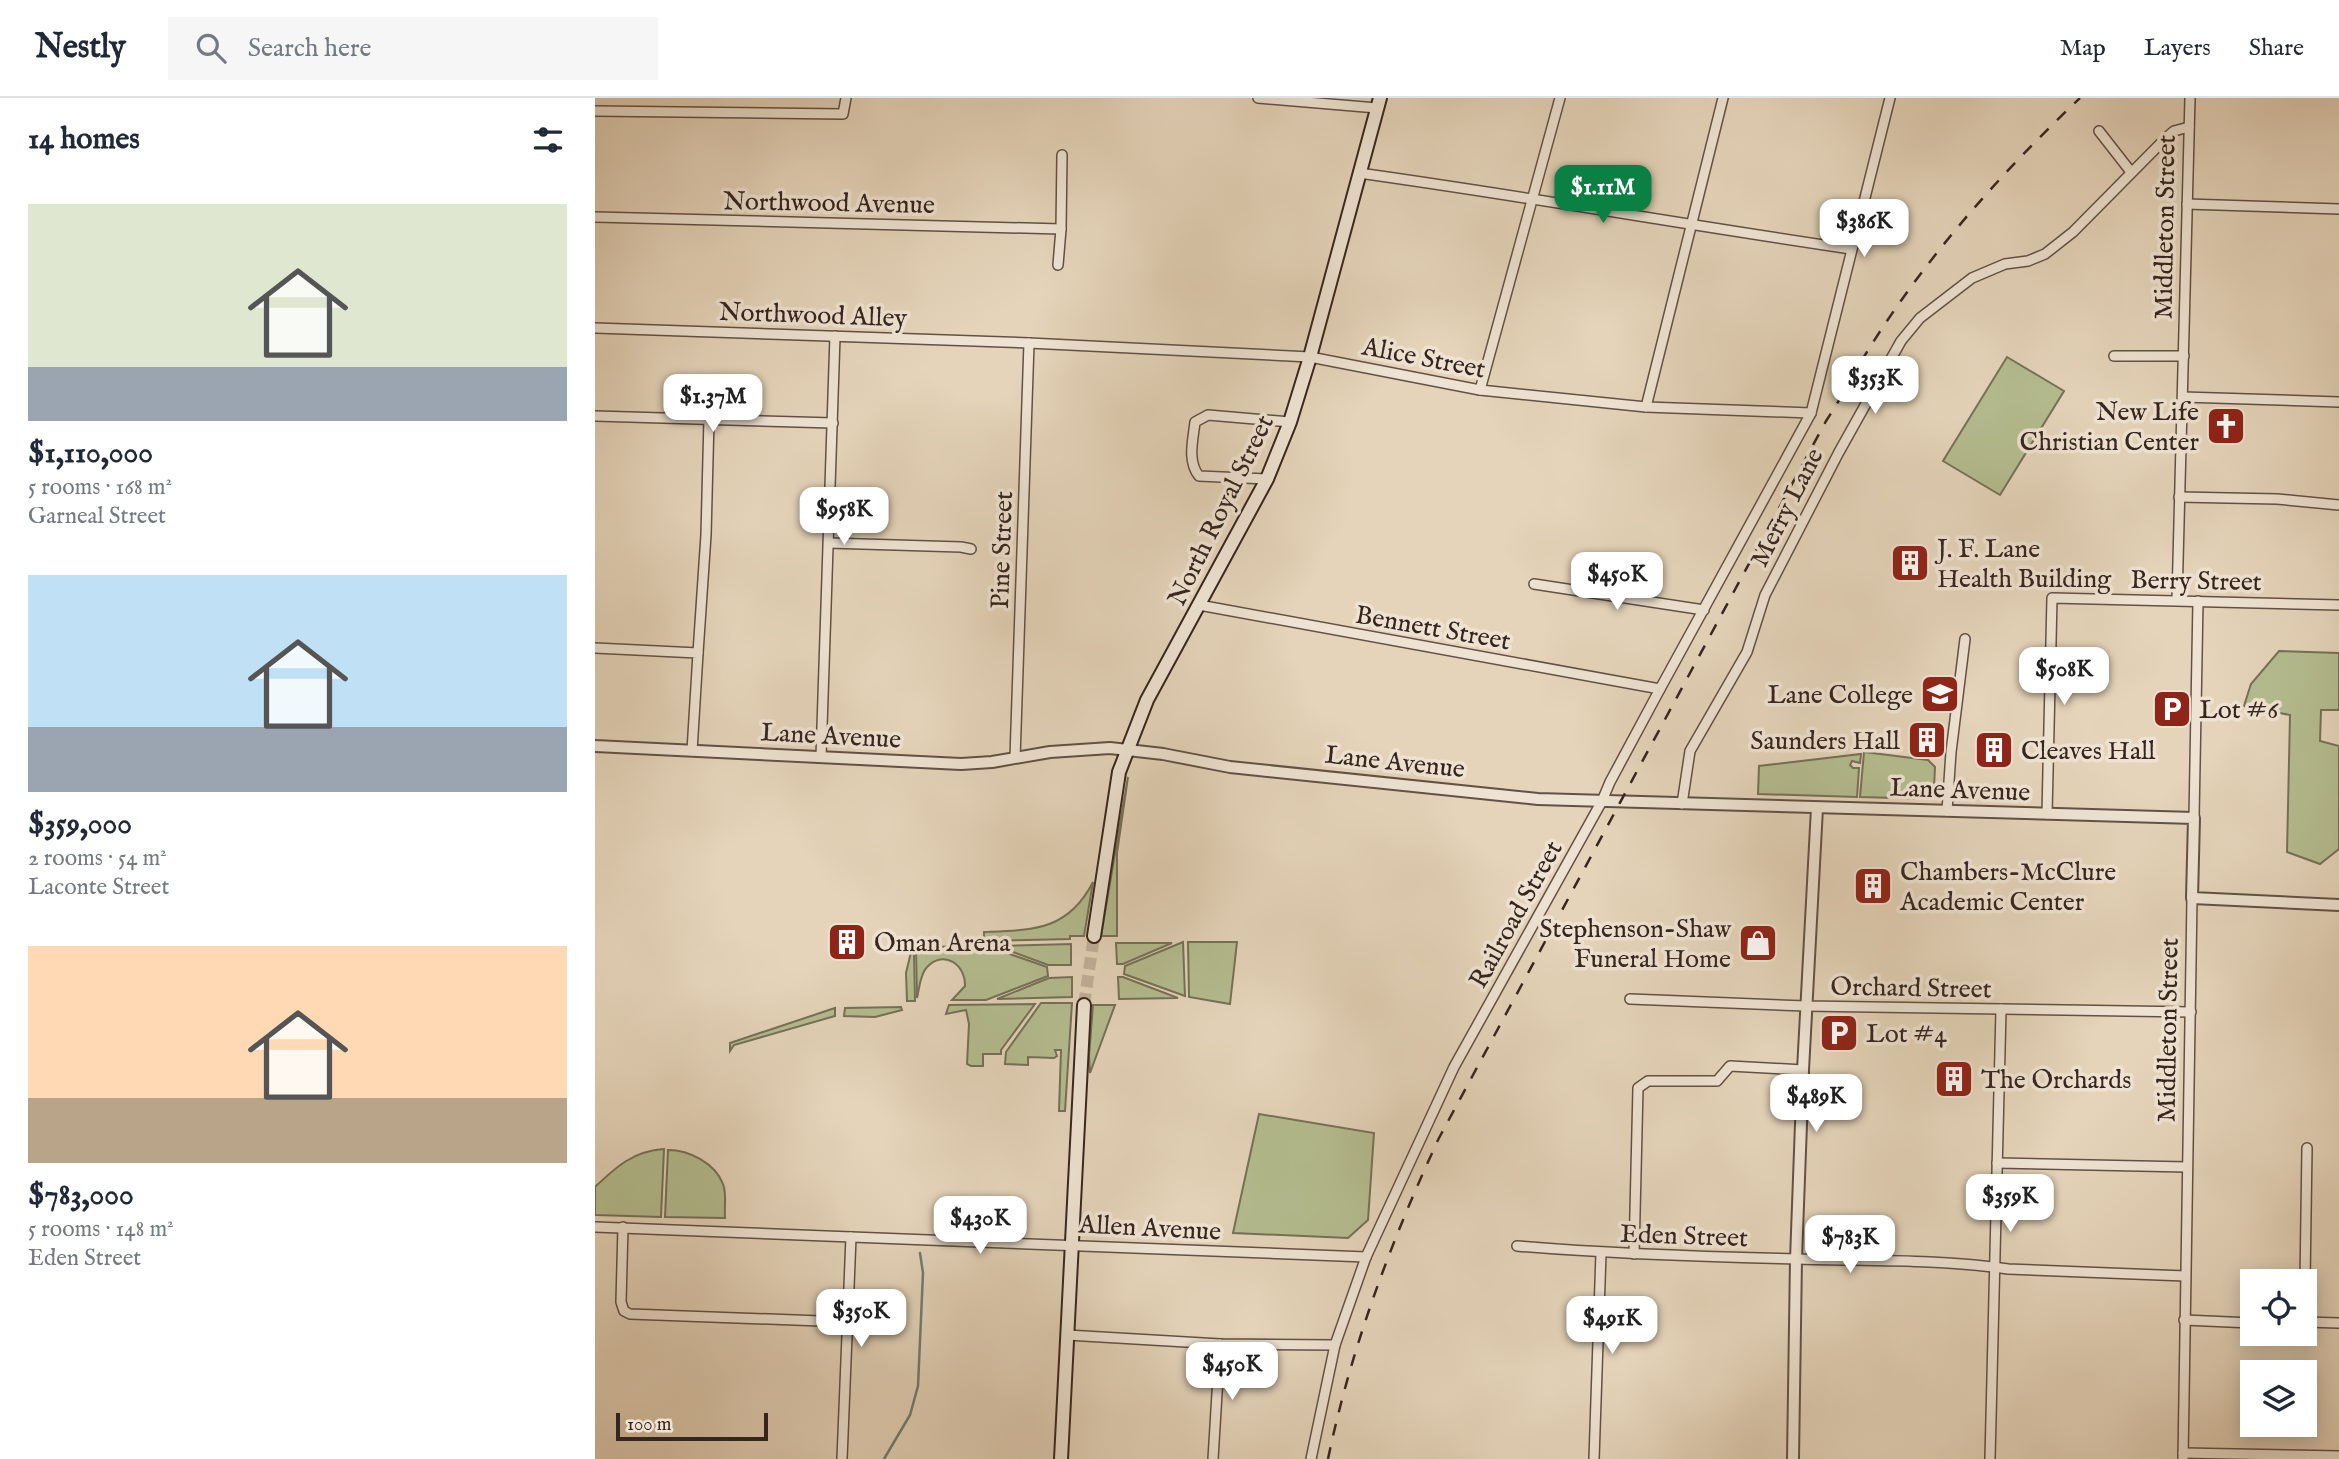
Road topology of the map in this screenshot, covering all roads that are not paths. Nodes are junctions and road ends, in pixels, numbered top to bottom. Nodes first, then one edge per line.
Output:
1 (846, 98) edge
2 (1258, 98) edge
3 (1560, 98) edge
4 (1723, 98) edge
5 (1890, 98) edge
6 (2190, 98) edge
7 (1378, 103) edge
8 (595, 111) edge
9 (2189, 127) junction
10 (2099, 131) dead end
11 (1062, 155) dead end
12 (2131, 172) junction
13 (1359, 173) junction
14 (1532, 197) junction
15 (2187, 204) junction
16 (2339, 209) edge
17 (595, 217) edge
18 (1692, 226) junction
19 (1061, 229) junction
20 (1851, 249) junction
21 (1058, 265) dead end
22 (595, 328) edge
23 (835, 336) junction
24 (1029, 343) junction
25 (2114, 356) dead end
26 (2184, 356) junction
27 (1310, 357) junction
28 (1480, 390) junction
29 (2183, 397) junction
30 (2339, 402) edge
31 (1646, 407) junction
32 (1811, 413) junction
33 (595, 416) edge
34 (709, 419) junction
35 (1290, 422) junction
36 (833, 423) junction
37 (1266, 478) junction
38 (2179, 497) junction
39 (2339, 505) edge
40 (829, 543) junction
41 (971, 549) dead end
42 (1534, 584) dead end
43 (2177, 600) junction
44 (2198, 601) junction
45 (1199, 605) junction
46 (2339, 605) edge
47 (1704, 610) junction
48 (1965, 639) dead end
49 (595, 648) edge
50 (698, 653) junction
51 (1660, 689) junction
52 (595, 746) edge
53 (1128, 749) junction
54 (692, 751) junction
55 (821, 757) junction
56 (1015, 758) junction
57 (1602, 801) junction
58 (1682, 804) junction
59 (1817, 808) junction
60 (1947, 811) junction
61 (2047, 814) junction
62 (2194, 818) junction
63 (2192, 898) junction
64 (2339, 905) edge
65 (1094, 936) tunnel mouth
66 (1630, 999) dead end
67 (1084, 1005) tunnel mouth
68 (1806, 1006) junction
69 (2001, 1009) junction
70 (2190, 1012) junction
71 (1803, 1070) junction
72 (2307, 1148) dead end
73 (1997, 1163) junction
74 (2187, 1167) junction
75 (595, 1227) edge
76 (623, 1227) junction
77 (851, 1237) junction
78 (1071, 1245) junction
79 (1517, 1246) dead end
80 (1601, 1253) junction
81 (1634, 1254) junction
82 (1366, 1257) junction
83 (1796, 1259) junction
84 (1995, 1267) junction
85 (2305, 1269) edge
86 (2185, 1276) junction
87 (2184, 1320) junction
88 (847, 1322) junction
89 (2240, 1322) edge
90 (2317, 1322) edge
91 (2339, 1323) edge
92 (1067, 1335) junction
93 (1220, 1344) junction
94 (1335, 1345) junction
95 (2183, 1456) edge
96 (2339, 1457) edge
97 (842, 1459) edge
98 (1061, 1459) edge
99 (1213, 1459) edge
100 (1311, 1459) edge
101 (1594, 1459) edge
102 (1793, 1459) edge
103 (1990, 1459) edge

1 - 8 street
2 - 7 street
3 - 14 street
4 - 18 street
5 - 20 street, Railroad Street
6 - 9 street, Middleton Street
7 - 13 main road, North Royal Street
9 - 12 street, Merry Lane
9 - 15 street, Middleton Street
10 - 12 street
11 - 19 street
12 - 58 street, Merry Lane
13 - 14 street
13 - 27 main road, North Royal Street
14 - 18 street
14 - 28 street
15 - 16 street
15 - 26 street, Middleton Street
17 - 19 street, Northwood Avenue
18 - 20 street
18 - 31 street
19 - 21 street
20 - 32 street, Railroad Street
22 - 23 street, Northwood Alley
23 - 24 street, Northwood Alley
23 - 36 street
24 - 27 street, Alice Street
24 - 56 street, Pine Street
25 - 26 street, Middleton Street
26 - 29 street, Middleton Street
27 - 28 street, Alice Street
27 - 35 main road, North Royal Street
28 - 31 street, Alice Street
29 - 30 street
29 - 38 street, Middleton Street
31 - 32 street, Alice Street
32 - 47 street, Railroad Street
33 - 34 street
34 - 36 street
34 - 50 street
35 - 37 main road, North Royal Street
35 - 37 street
36 - 40 street
37 - 45 main road, North Royal Street
38 - 39 street
38 - 43 street, Middleton Street
40 - 41 street
40 - 55 street
42 - 47 street
43 - 44 street, Berry Street
43 - 61 street, Berry Street
44 - 46 street, Berry Street
44 - 62 street, Middleton Street
45 - 51 street, Bennett Street
45 - 53 main road, North Royal Street
47 - 51 street, Railroad Street
48 - 60 street
49 - 50 street
50 - 54 street
51 - 57 street, Railroad Street
52 - 54 street, Lane Avenue
53 - 56 street, Lane Avenue
53 - 57 street, Lane Avenue
53 - 65 main road, North Royal Street
54 - 55 street, Lane Avenue
55 - 56 street, Lane Avenue
57 - 58 street, Lane Avenue
57 - 82 street, Railroad Street
58 - 59 street, Lane Avenue
59 - 60 street, Lane Avenue
59 - 68 street
60 - 61 street, Lane Avenue
61 - 62 street, Lane Avenue
62 - 63 street, Middleton Street
63 - 64 street
63 - 70 street, Middleton Street
66 - 68 street, Orchard Street
67 - 78 main road
68 - 69 street, Orchard Street
68 - 71 street
69 - 70 street, Orchard Street
69 - 73 street
70 - 74 street, Middleton Street
71 - 81 street
71 - 83 street
72 - 85 street
73 - 74 street
73 - 84 street
74 - 86 street, Middleton Street
75 - 76 street, Allen Avenue
76 - 77 street, Allen Avenue
76 - 88 street
77 - 78 street, Allen Avenue
77 - 88 street
78 - 82 street, Allen Avenue
78 - 92 main road
79 - 80 street, Eden Street
80 - 81 street, Eden Street
80 - 101 street
81 - 83 street, Eden Street
82 - 94 street, Railroad Street
83 - 84 street, Eden Street
83 - 102 street
84 - 86 street, Eden Street
84 - 103 street
86 - 87 street, Middleton Street
87 - 89 street
87 - 95 street, Middleton Street
88 - 97 street
90 - 91 street
92 - 93 street
92 - 98 main road
93 - 94 street
93 - 99 street
94 - 100 street, Railroad Street
95 - 96 street

